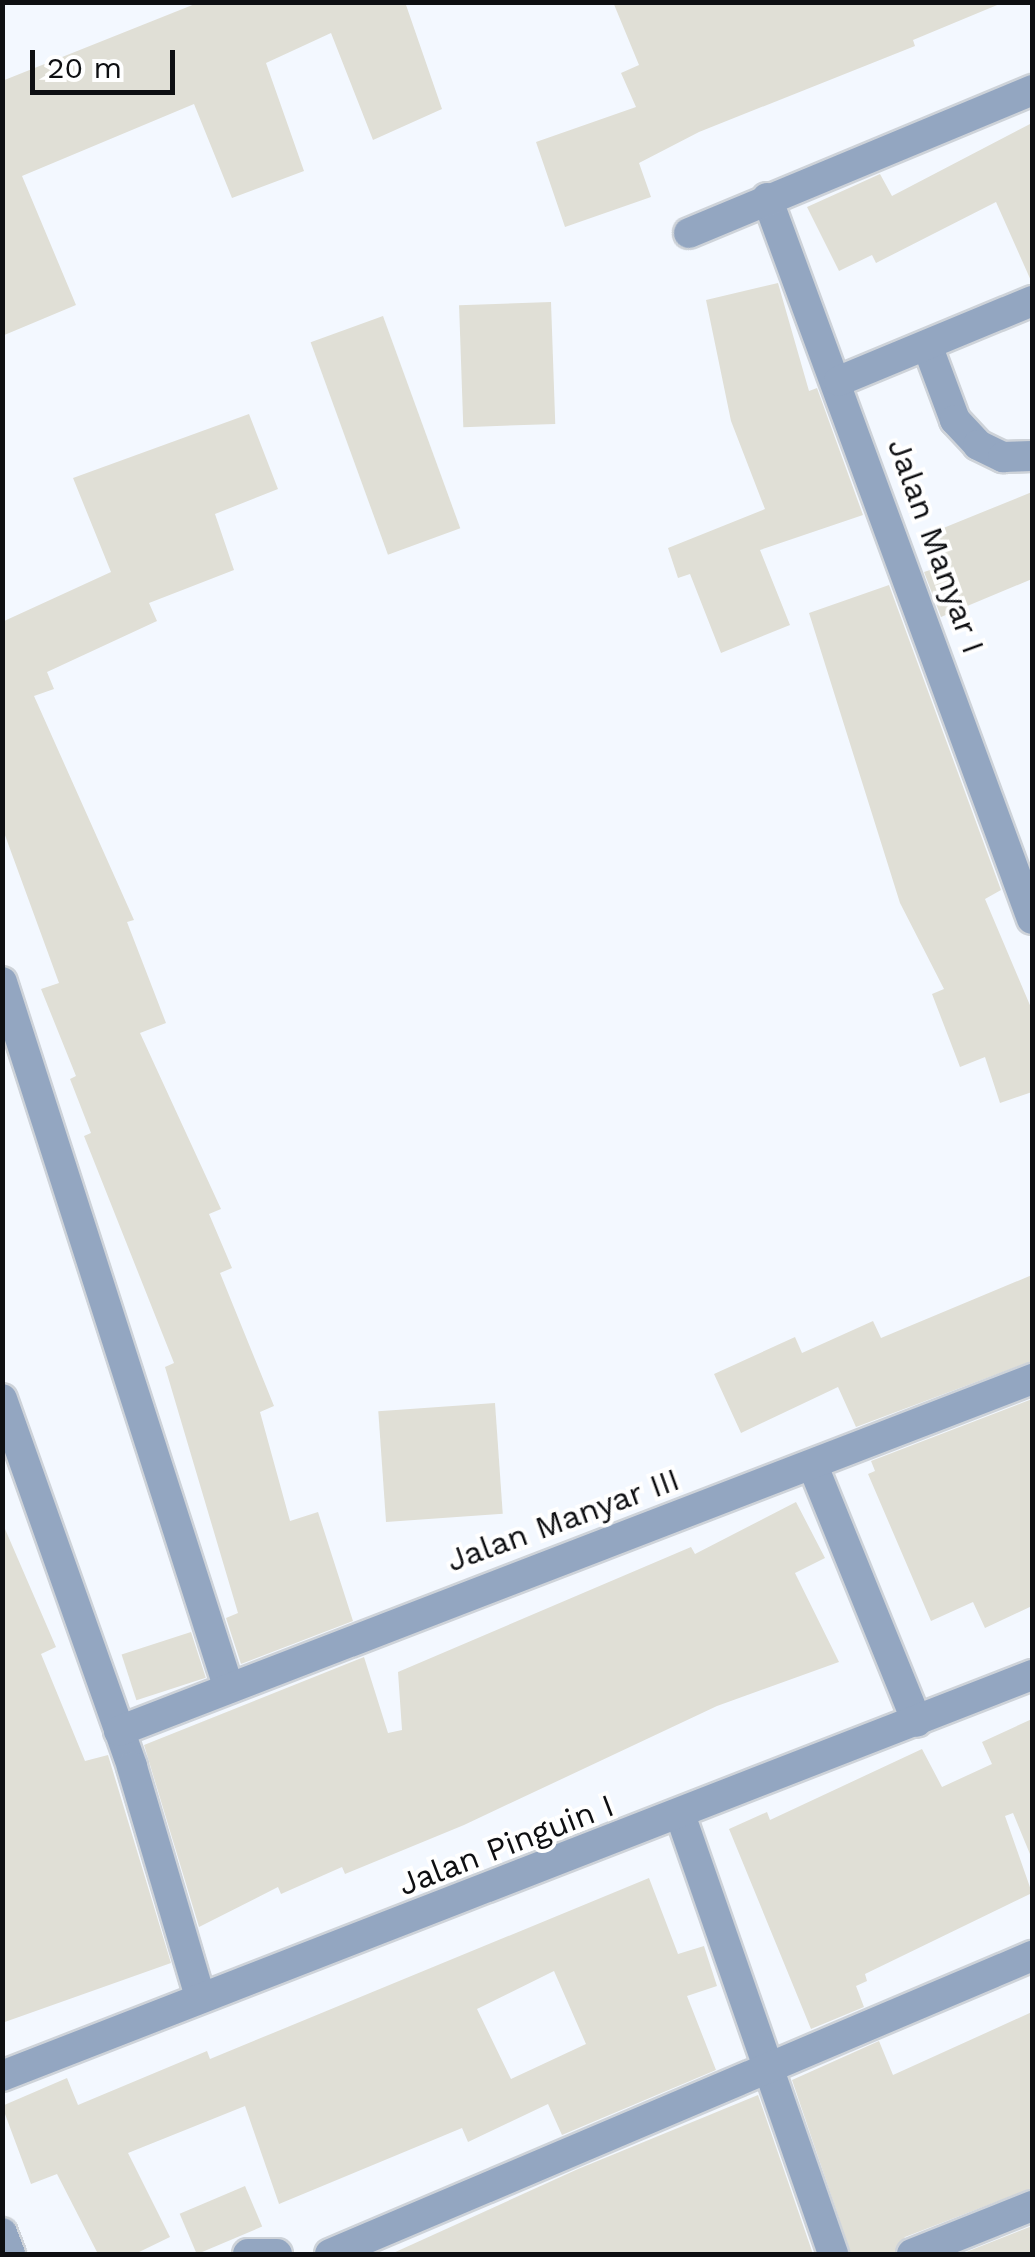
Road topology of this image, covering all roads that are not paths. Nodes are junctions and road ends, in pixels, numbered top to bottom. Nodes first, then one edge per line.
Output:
1 (1032, 90) edge
2 (767, 198) junction
3 (689, 234) dead end
4 (1032, 302) edge
5 (927, 345) junction
6 (838, 382) junction
7 (1032, 456) edge
8 (1032, 919) edge
9 (2, 982) edge
10 (1032, 1379) edge
11 (2, 1399) edge
12 (812, 1466) junction
13 (1032, 1675) edge
14 (228, 1686) junction
15 (916, 1722) junction
16 (120, 1731) junction
17 (681, 1817) junction
18 (1032, 1956) edge
19 (200, 1997) junction
20 (766, 2066) junction
21 (2, 2076) edge
22 (1032, 2206) edge
23 (2, 2233) edge
24 (10, 2254) edge
25 (248, 2254) edge
26 (277, 2254) edge
27 (330, 2254) edge
28 (834, 2254) edge
29 (912, 2254) edge

1 - 2 street
2 - 3 street
2 - 6 street, Jalan Manyar I
4 - 5 street
5 - 6 street
5 - 7 street
6 - 8 street, Jalan Manyar I
9 - 14 street
10 - 12 street, Jalan Manyar III
11 - 16 street
12 - 14 street, Jalan Manyar III
12 - 15 street
13 - 15 street, Jalan Pinguin I
14 - 16 street, Jalan Manyar III
15 - 17 street, Jalan Pinguin I
16 - 19 street
17 - 19 street, Jalan Pinguin I
17 - 20 street
18 - 20 street
19 - 21 street, Jalan Pinguin I
20 - 27 street
20 - 28 street
22 - 29 street
23 - 24 street
25 - 26 street

